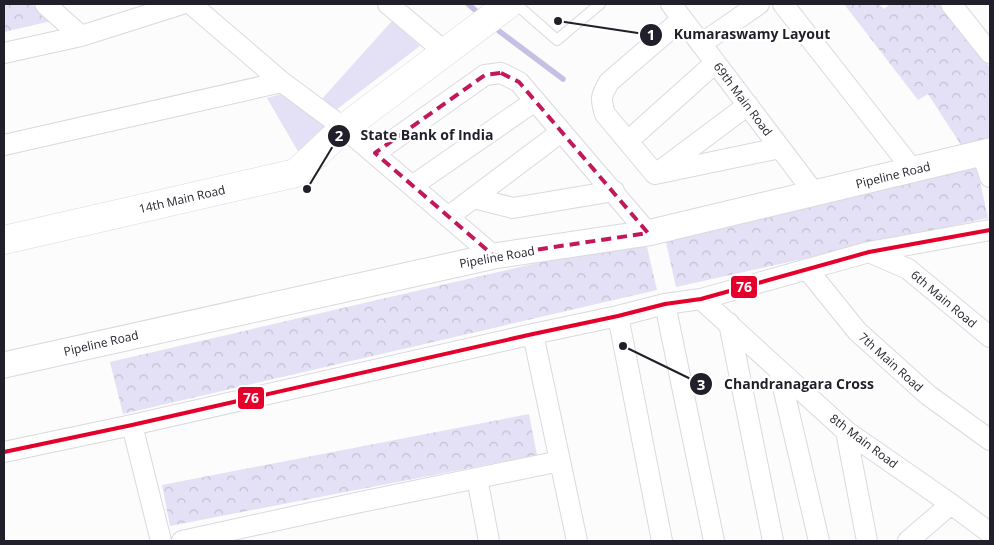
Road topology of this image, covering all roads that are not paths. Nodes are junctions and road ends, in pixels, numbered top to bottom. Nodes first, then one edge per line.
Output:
1 (45, 4) edge
2 (182, 4) edge
3 (190, 4) edge
4 (388, 4) edge
5 (509, 4) edge
6 (516, 4) edge
7 (600, 4) edge
8 (759, 4) edge
9 (783, 4) edge
10 (951, 4) edge
11 (677, 11) edge
12 (82, 36) junction
13 (701, 44) junction
14 (445, 52) junction
15 (4, 53) edge
16 (990, 53) edge
17 (715, 63) junction
18 (282, 82) junction
19 (535, 101) junction
20 (748, 105) junction
21 (344, 128) junction
22 (561, 132) junction
23 (628, 141) junction
24 (4, 145) edge
25 (780, 148) junction
26 (986, 152) edge
27 (374, 153) junction
28 (913, 170) junction
29 (655, 174) junction
30 (990, 177) edge
31 (412, 186) junction
32 (614, 191) junction
33 (815, 194) junction
34 (474, 198) junction
35 (448, 216) junction
36 (990, 230) edge
37 (648, 233) junction
38 (4, 240) edge
39 (869, 252) junction
40 (494, 256) junction
41 (807, 268) junction
42 (700, 299) junction
43 (665, 304) junction
44 (618, 316) junction
45 (729, 323) junction
46 (533, 334) junction
47 (990, 338) edge
48 (4, 365) edge
49 (779, 370) junction
50 (132, 426) junction
51 (846, 431) junction
52 (990, 440) edge
53 (4, 452) edge
54 (560, 461) junction
55 (477, 478) junction
56 (951, 504) junction
57 (990, 533) edge
58 (161, 541) edge
59 (182, 541) edge
60 (489, 541) edge
61 (577, 541) edge
62 (662, 541) edge
63 (714, 541) edge
64 (773, 541) edge
65 (819, 541) edge
66 (867, 541) edge
67 (908, 541) edge

1 - 12 street
2 - 12 street
3 - 18 street
4 - 14 street
5 - 14 main road, 14th Main Road
6 - 7 lane
8 - 13 street
9 - 28 street
10 - 16 street
11 - 13 street, 69th Main Road
11 - 23 street
12 - 15 street
13 - 17 street, 69th Main Road
14 - 21 main road, 14th Main Road
17 - 20 street, 69th Main Road
17 - 23 street
18 - 21 street
18 - 24 street
19 - 22 street
19 - 27 street
19 - 31 street
20 - 25 street, 69th Main Road
20 - 29 street
21 - 27 street
21 - 38 main road, 14th Main Road
22 - 32 street
22 - 34 street
23 - 29 street
25 - 29 street
25 - 33 street, 69th Main Road
26 - 28 street, Pipeline Road
26 - 30 street
27 - 31 street
28 - 33 street, Pipeline Road
31 - 35 street
32 - 34 street
32 - 37 street
33 - 37 street, Pipeline Road
34 - 35 street
35 - 40 street
36 - 39 street
37 - 40 street, Pipeline Road
39 - 41 street
39 - 47 street, 6th Main Road
40 - 48 street, Pipeline Road
41 - 42 street
41 - 52 street, 7th Main Road
42 - 43 street
42 - 45 street, 8th Main Road
43 - 44 street
43 - 63 street
44 - 46 street
44 - 62 street
45 - 49 street, 8th Main Road
45 - 64 street
46 - 50 street
46 - 54 street
49 - 51 street, 8th Main Road
49 - 65 street
50 - 53 street
50 - 58 street
51 - 56 street, 8th Main Road
51 - 66 street
54 - 55 street
54 - 61 street
55 - 59 street
55 - 60 street
56 - 57 street, 8th Main Road
56 - 67 street

